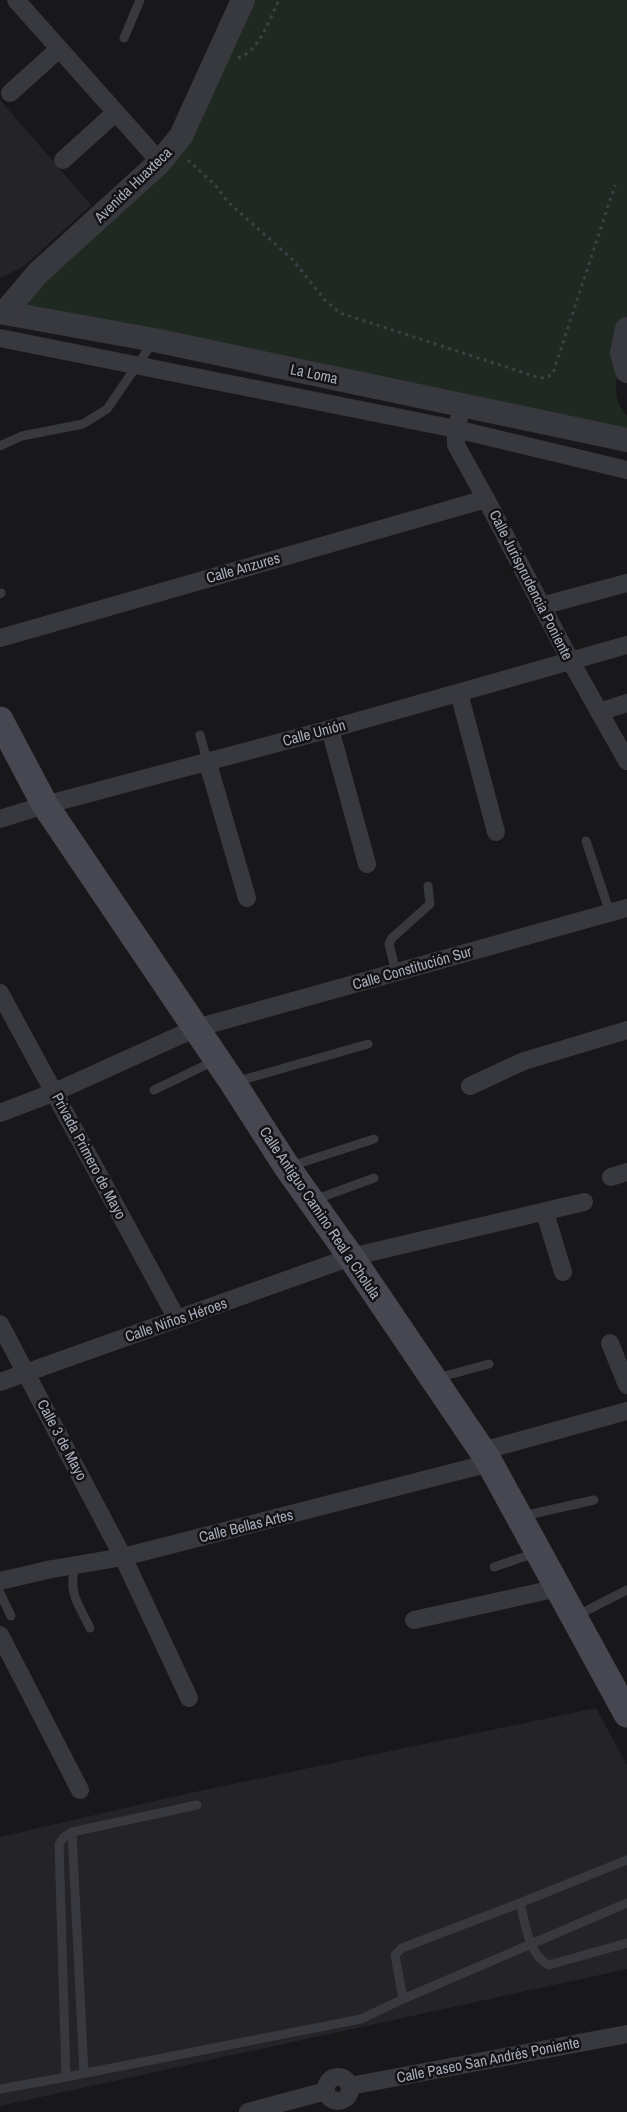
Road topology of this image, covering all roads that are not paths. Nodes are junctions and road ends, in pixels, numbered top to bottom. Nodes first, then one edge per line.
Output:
1 (16, 0) edge
2 (140, 0) edge
3 (243, 0) edge
4 (124, 39) dead end
5 (59, 49) junction
6 (10, 93) dead end
7 (115, 113) junction
8 (167, 154) junction
9 (63, 160) dead end
10 (2, 312) edge
11 (627, 329) edge
12 (0, 338) edge
13 (154, 340) junction
14 (138, 366) junction
15 (627, 371) edge
16 (464, 405) junction
17 (456, 429) junction
18 (627, 440) edge
19 (0, 446) edge
20 (627, 470) edge
21 (486, 499) junction
22 (627, 583) edge
23 (541, 606) junction
24 (0, 638) edge
25 (627, 645) edge
26 (570, 660) junction
27 (459, 693) junction
28 (627, 703) edge
29 (599, 712) junction
30 (0, 720) edge
31 (330, 729) junction
32 (200, 735) dead end
33 (207, 760) junction
34 (627, 761) edge
35 (45, 805) junction
36 (0, 819) edge
37 (496, 832) dead end
38 (586, 841) dead end
39 (367, 864) dead end
40 (428, 886) dead end
41 (247, 898) dead end
42 (619, 910) edge
43 (396, 972) junction
44 (0, 993) edge
45 (196, 1028) junction
46 (627, 1030) edge
47 (368, 1044) dead end
48 (217, 1060) junction
49 (233, 1083) junction
50 (470, 1086) dead end
51 (154, 1090) dead end
52 (55, 1092) junction
53 (0, 1113) edge
54 (374, 1139) dead end
55 (287, 1167) junction
56 (374, 1178) dead end
57 (312, 1201) junction
58 (584, 1202) dead end
59 (545, 1212) junction
60 (351, 1257) junction
61 (563, 1272) dead end
62 (177, 1319) junction
63 (0, 1324) edge
64 (610, 1343) dead end
65 (489, 1364) dead end
66 (26, 1372) junction
67 (434, 1379) junction
68 (0, 1382) edge
69 (627, 1384) edge
70 (627, 1412) edge
71 (486, 1457) junction
72 (594, 1500) dead end
73 (519, 1517) junction
74 (538, 1552) junction
75 (123, 1557) junction
76 (75, 1565) junction
77 (495, 1567) dead end
78 (0, 1581) edge
79 (558, 1588) junction
80 (627, 1590) edge
81 (0, 1593) edge
82 (11, 1616) dead end
83 (574, 1617) junction
84 (414, 1620) dead end
85 (90, 1628) dead end
86 (0, 1635) edge
87 (189, 1698) dead end
88 (627, 1714) edge
89 (80, 1790) dead end
90 (197, 1805) dead end
91 (72, 1832) junction
92 (627, 1860) edge
93 (627, 1903) edge
94 (520, 1904) junction
95 (531, 1942) junction
96 (627, 1943) edge
97 (403, 1999) junction
98 (82, 2032) junction
99 (64, 2034) junction
100 (627, 2034) edge
101 (84, 2073) junction
102 (66, 2076) junction
103 (0, 2089) edge
104 (248, 2112) edge

1 - 5 street
2 - 4 lane
3 - 8 street, Avenida Huaxteca
5 - 6 street
5 - 7 street
7 - 8 street
7 - 9 street
8 - 10 street, Avenida Huaxteca
10 - 13 street, La Loma
11 - 15 street
12 - 14 street
13 - 14 lane
13 - 16 street, La Loma
14 - 17 street
14 - 19 lane
16 - 17 street
16 - 18 street, La Loma
17 - 20 street
17 - 21 street, Calle Jurisprudencia Poniente
21 - 23 street, Calle Jurisprudencia Poniente
21 - 24 street, Calle Anzures
22 - 23 street
23 - 26 street, Calle Jurisprudencia Poniente
25 - 26 street, Calle Unión
26 - 27 street, Calle Unión
26 - 29 street, Calle Jurisprudencia Poniente
27 - 31 street, Calle Unión
27 - 37 street
28 - 29 street
29 - 34 street, Calle Jurisprudencia Poniente
30 - 35 main road, Calle Antiguo Camino Real a Cholula
31 - 33 street, Calle Unión
31 - 39 street
32 - 33 lane
33 - 35 street, Calle Unión
33 - 41 street
35 - 36 street, Calle Unión
35 - 45 main road, Calle Antiguo Camino Real a Cholula
38 - 42 lane
40 - 43 lane
42 - 43 street, Calle Constitución Sur
43 - 45 street, Calle Constitución Sur
44 - 52 street, Privada Primero de Mayo
45 - 48 main road, Calle Antiguo Camino Real a Cholula
45 - 52 street, Calle Constitución Sur
46 - 50 street
47 - 49 lane
48 - 49 main road, Calle Antiguo Camino Real a Cholula
48 - 51 lane
49 - 55 main road, Calle Antiguo Camino Real a Cholula
52 - 53 street, Calle Constitución Sur
52 - 62 street, Privada Primero de Mayo
54 - 55 lane
55 - 57 main road, Calle Antiguo Camino Real a Cholula
56 - 57 lane
57 - 60 main road, Calle Antiguo Camino Real a Cholula
58 - 59 street, Calle Niños Héroes
59 - 60 street, Calle Niños Héroes
59 - 61 street
60 - 62 street, Calle Niños Héroes
60 - 67 main road, Calle Antiguo Camino Real a Cholula
62 - 66 street, Calle Niños Héroes
63 - 66 street, Calle 3 de Mayo
64 - 69 street
65 - 67 lane
66 - 68 street, Calle Niños Héroes
66 - 75 street, Calle 3 de Mayo
67 - 71 main road, Calle Antiguo Camino Real a Cholula
70 - 71 street, Calle Bellas Artes
71 - 73 main road, Calle Antiguo Camino Real a Cholula
71 - 75 street, Calle Bellas Artes
72 - 73 lane
73 - 74 main road, Calle Antiguo Camino Real a Cholula
74 - 77 lane
74 - 79 main road, Calle Antiguo Camino Real a Cholula
75 - 76 street, Calle Bellas Artes
75 - 87 street, Calle 3 de Mayo
76 - 78 street, Calle Bellas Artes
76 - 85 lane
79 - 83 main road, Calle Antiguo Camino Real a Cholula
79 - 84 street
80 - 83 lane
81 - 82 lane
83 - 88 main road, Calle Antiguo Camino Real a Cholula
86 - 89 street
90 - 91 lane
91 - 98 lane
91 - 99 lane
92 - 94 lane
93 - 95 lane
94 - 95 lane
94 - 97 lane
95 - 96 lane
95 - 97 lane
97 - 101 lane
98 - 99 lane
98 - 101 lane
99 - 102 lane
100 - 104 street, Calle Paseo San Andrés Poniente
101 - 102 lane
102 - 103 lane

